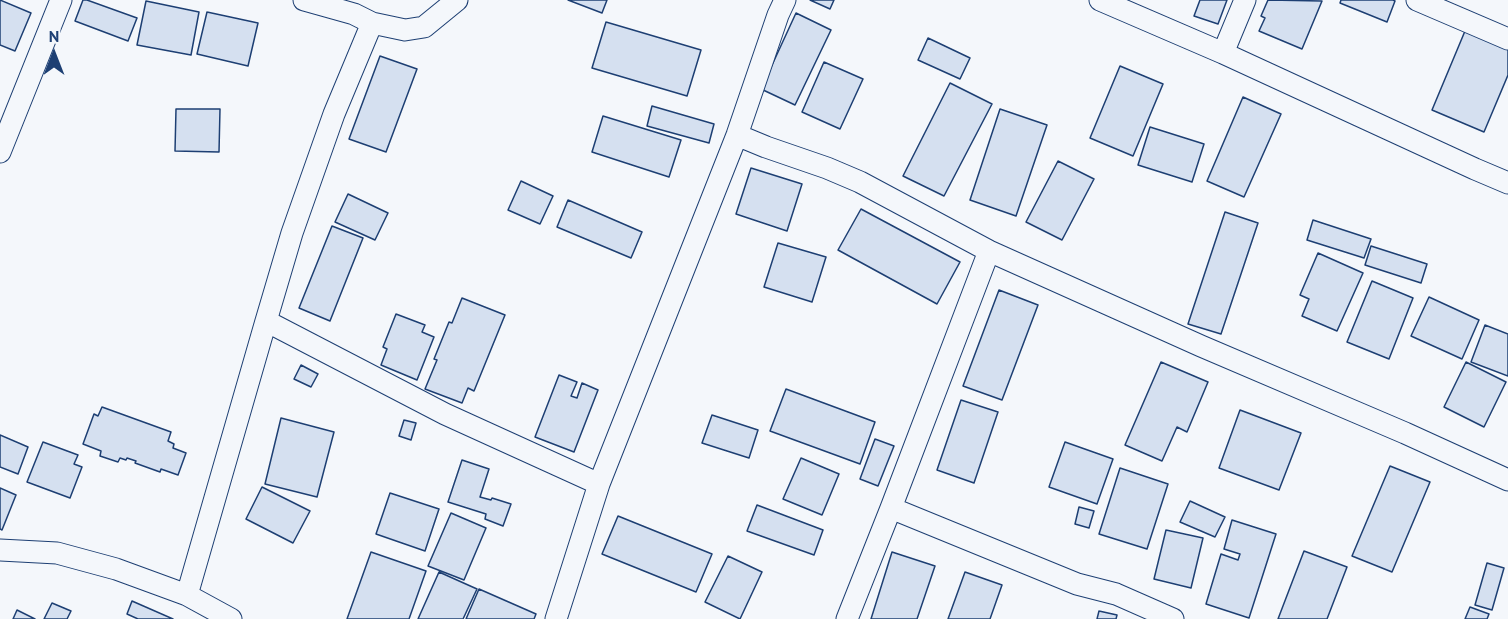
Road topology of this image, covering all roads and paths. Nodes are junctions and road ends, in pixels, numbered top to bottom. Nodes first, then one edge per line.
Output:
1 (61, 0) edge
2 (304, 0) edge
3 (457, 0) edge
4 (785, 0) edge
5 (1100, 0) edge
6 (1245, 0) edge
7 (1417, 0) edge
8 (372, 23) junction
9 (1508, 39) edge
10 (1223, 52) junction
11 (737, 135) junction
12 (0, 152) edge
13 (1508, 183) edge
14 (989, 250) junction
15 (266, 321) junction
16 (1508, 480) edge
17 (599, 484) junction
18 (891, 508) junction
19 (0, 550) edge
20 (186, 595) junction
21 (231, 619) edge
22 (556, 619) edge
23 (847, 619) edge
24 (1173, 619) edge

1 - 12 street
2 - 8 street
3 - 8 street
4 - 11 street
5 - 10 street
6 - 10 street
7 - 9 street
8 - 15 street
10 - 13 street
11 - 14 street
11 - 17 street
14 - 16 street
14 - 18 street
15 - 17 street
15 - 20 street
17 - 22 street
18 - 23 street
18 - 24 street
19 - 20 street
20 - 21 street

